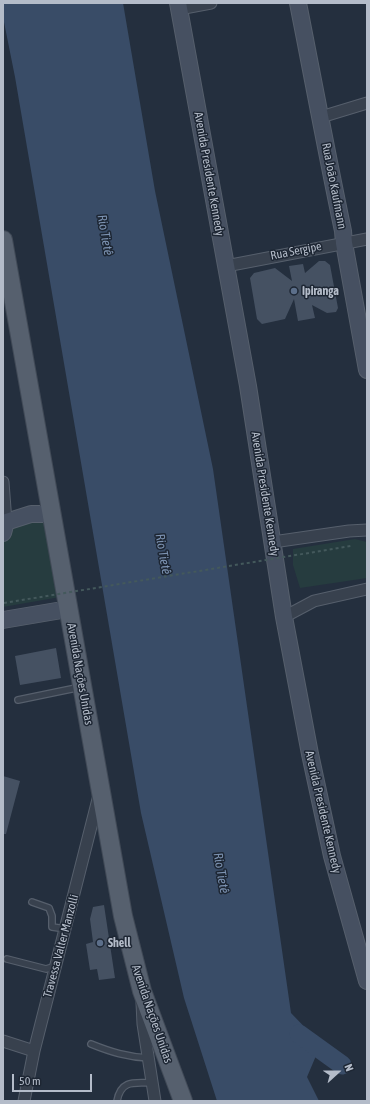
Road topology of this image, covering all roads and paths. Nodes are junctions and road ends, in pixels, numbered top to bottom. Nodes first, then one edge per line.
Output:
1 (211, 3) edge
2 (298, 3) edge
3 (178, 6) edge
4 (367, 103) edge
5 (321, 117) junction
6 (367, 239) edge
7 (3, 240) edge
8 (344, 242) junction
9 (226, 266) junction
10 (367, 370) edge
11 (3, 482) edge
12 (51, 514) junction
13 (4, 527) edge
14 (367, 530) edge
15 (273, 542) junction
16 (351, 546) dead end
17 (367, 589) edge
18 (4, 603) edge
19 (68, 609) junction
20 (284, 617) junction
21 (3, 620) edge
22 (82, 687) junction
23 (18, 700) dead end
24 (100, 791) junction
25 (32, 902) dead end
26 (66, 929) junction
27 (7, 959) dead end
28 (56, 966) junction
29 (367, 981) edge
30 (142, 991) junction
31 (3, 1041) edge
32 (91, 1044) dead end
33 (34, 1050) junction
34 (149, 1058) junction
35 (153, 1082) junction
36 (24, 1101) edge
37 (117, 1101) edge
38 (155, 1101) edge
39 (183, 1101) edge

1 - 3 street
2 - 5 main road, Rua João Kaufmann
3 - 9 main road, Avenida Presidente Kennedy
4 - 5 street
5 - 8 main road, Rua João Kaufmann
6 - 8 street, Rua Sergipe
7 - 12 main road, Avenida Nações Unidas
8 - 9 street, Rua Sergipe
8 - 10 main road, Rua João Kaufmann
9 - 15 main road, Avenida Presidente Kennedy
11 - 13 street
12 - 13 main road
12 - 19 main road, Avenida Nações Unidas
14 - 15 street
15 - 20 main road, Avenida Presidente Kennedy
16 - 18 path, bridge
17 - 20 street
19 - 21 main road
19 - 22 main road, Avenida Nações Unidas
20 - 29 main road, Avenida Presidente Kennedy
22 - 23 lane
22 - 24 main road, Avenida Nações Unidas
24 - 26 street, Travessa Valter Manzolli
24 - 30 main road, Avenida Nações Unidas
25 - 26 lane
26 - 28 street, Travessa Valter Manzolli
27 - 28 lane
28 - 33 street, Travessa Valter Manzolli
30 - 34 street
30 - 39 main road, Avenida Nações Unidas
31 - 33 street
32 - 34 lane
33 - 36 street, Travessa Valter Manzolli
34 - 35 street
35 - 37 lane
35 - 38 street

